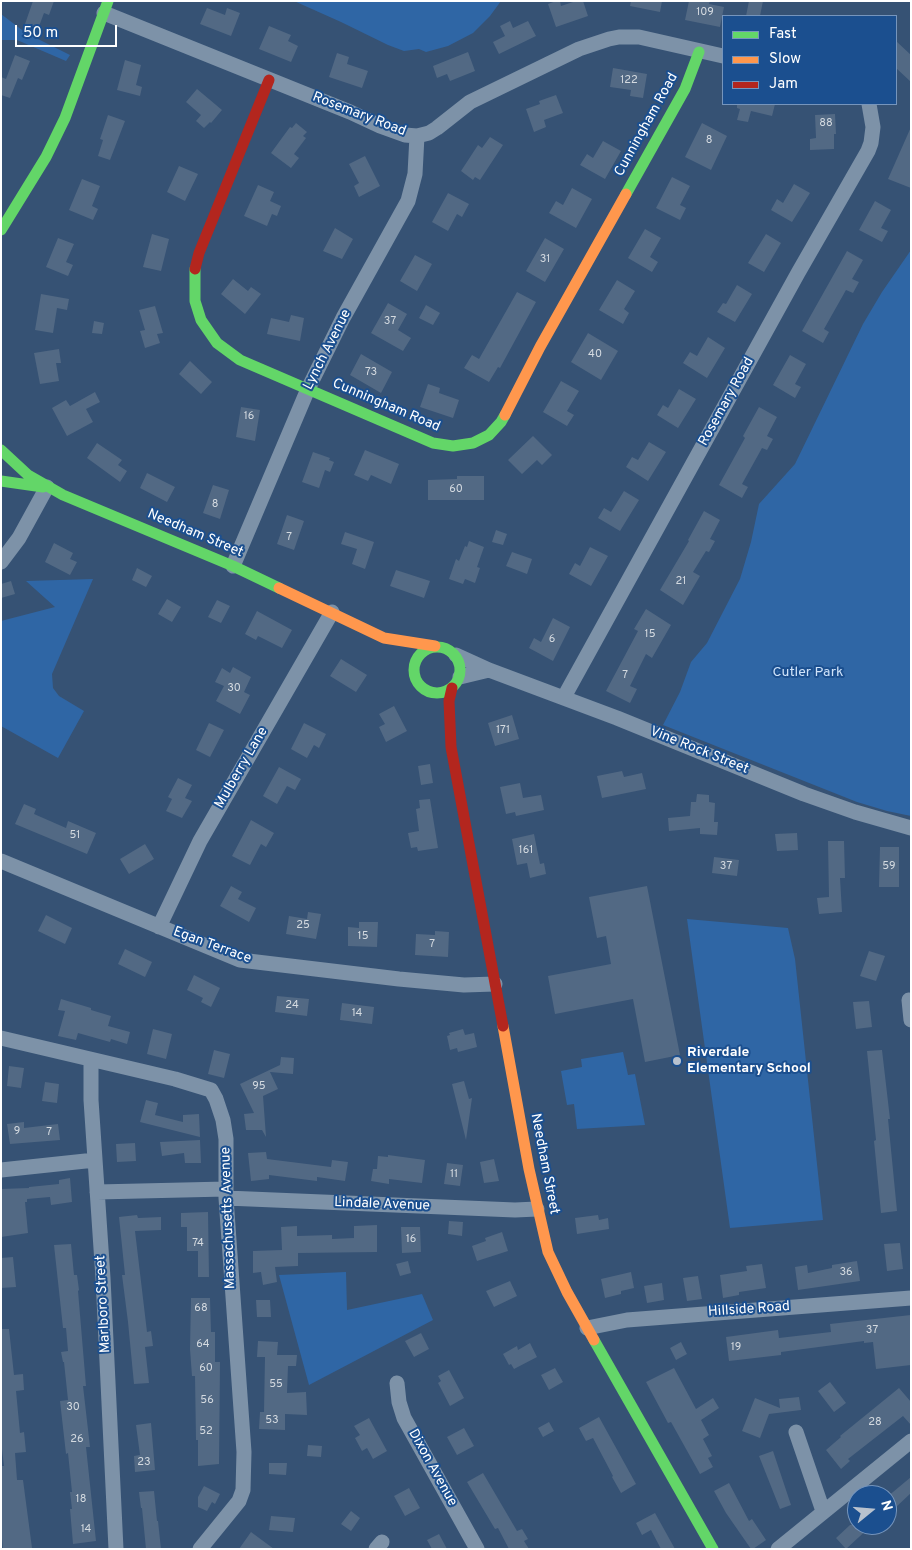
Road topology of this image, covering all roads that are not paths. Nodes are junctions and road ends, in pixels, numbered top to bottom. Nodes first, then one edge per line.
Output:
1 (106, 7) edge
2 (699, 52) junction
3 (722, 56) edge
4 (269, 80) junction
5 (869, 105) edge
6 (417, 136) junction
7 (7, 209) edge
8 (1, 230) edge
9 (308, 389) junction
10 (4, 456) edge
11 (1, 481) edge
12 (47, 487) junction
13 (1, 562) edge
14 (233, 566) junction
15 (332, 612) junction
16 (384, 638) junction
17 (435, 646) junction
18 (456, 655) junction
19 (414, 668) junction
20 (489, 670) junction
21 (456, 683) junction
22 (425, 690) junction
23 (564, 697) junction
24 (433, 702) dead end
25 (439, 715) dead end
26 (451, 747) junction
27 (911, 828) edge
28 (1, 861) edge
29 (159, 927) junction
30 (495, 984) junction
31 (909, 1000) dead end
32 (911, 1020) edge
33 (1, 1038) edge
34 (91, 1060) junction
35 (95, 1160) junction
36 (1, 1170) edge
37 (97, 1192) junction
38 (226, 1194) junction
39 (537, 1209) junction
40 (911, 1298) edge
41 (587, 1328) junction
42 (398, 1383) dead end
43 (796, 1432) dead end
44 (911, 1441) edge
45 (823, 1511) junction
46 (116, 1549) edge
47 (200, 1549) edge
48 (477, 1549) edge
49 (713, 1549) edge
50 (778, 1549) edge

1 - 4 street, Rosemary Road
1 - 7 main road
2 - 3 street, Rosemary Road
2 - 6 street, Rosemary Road
2 - 9 main road, Cunningham Road
4 - 6 street, Rosemary Road
4 - 9 main road, Cunningham Road
5 - 23 street, Rosemary Road
6 - 9 street, Lynch Avenue
7 - 8 main road
9 - 14 street, Lynch Avenue
10 - 12 main road, Needham Street
11 - 12 main road
12 - 13 street
12 - 14 main road, Needham Street
14 - 15 main road, Needham Street
15 - 16 main road, Needham Street
15 - 29 street, Mulberry Lane
16 - 17 main road, Needham Street
16 - 19 main road, Needham Street
17 - 18 main road
17 - 19 main road
18 - 20 street, Vine Rock Street
18 - 21 main road
19 - 22 main road
20 - 21 street
20 - 23 street, Vine Rock Street
21 - 22 main road
21 - 26 main road, Needham Street
22 - 24 main road
23 - 27 street, Vine Rock Street
25 - 26 main road, Needham Street
26 - 30 main road, Needham Street
28 - 29 street, Egan Terrace
29 - 30 street, Egan Terrace
30 - 39 main road, Needham Street
31 - 32 street
33 - 34 street, Massachusetts Avenue
34 - 35 street, Marlboro Street
34 - 38 street, Massachusetts Avenue
35 - 36 street
35 - 37 street, Marlboro Street
37 - 38 street, Lindale Avenue
37 - 46 street, Marlboro Street
38 - 39 street, Lindale Avenue
38 - 47 street, Massachusetts Avenue
39 - 41 main road, Needham Street
40 - 41 street, Hillside Road
41 - 49 main road, Needham Street
42 - 48 street, Dixon Avenue
43 - 45 street
44 - 45 street
45 - 50 street

